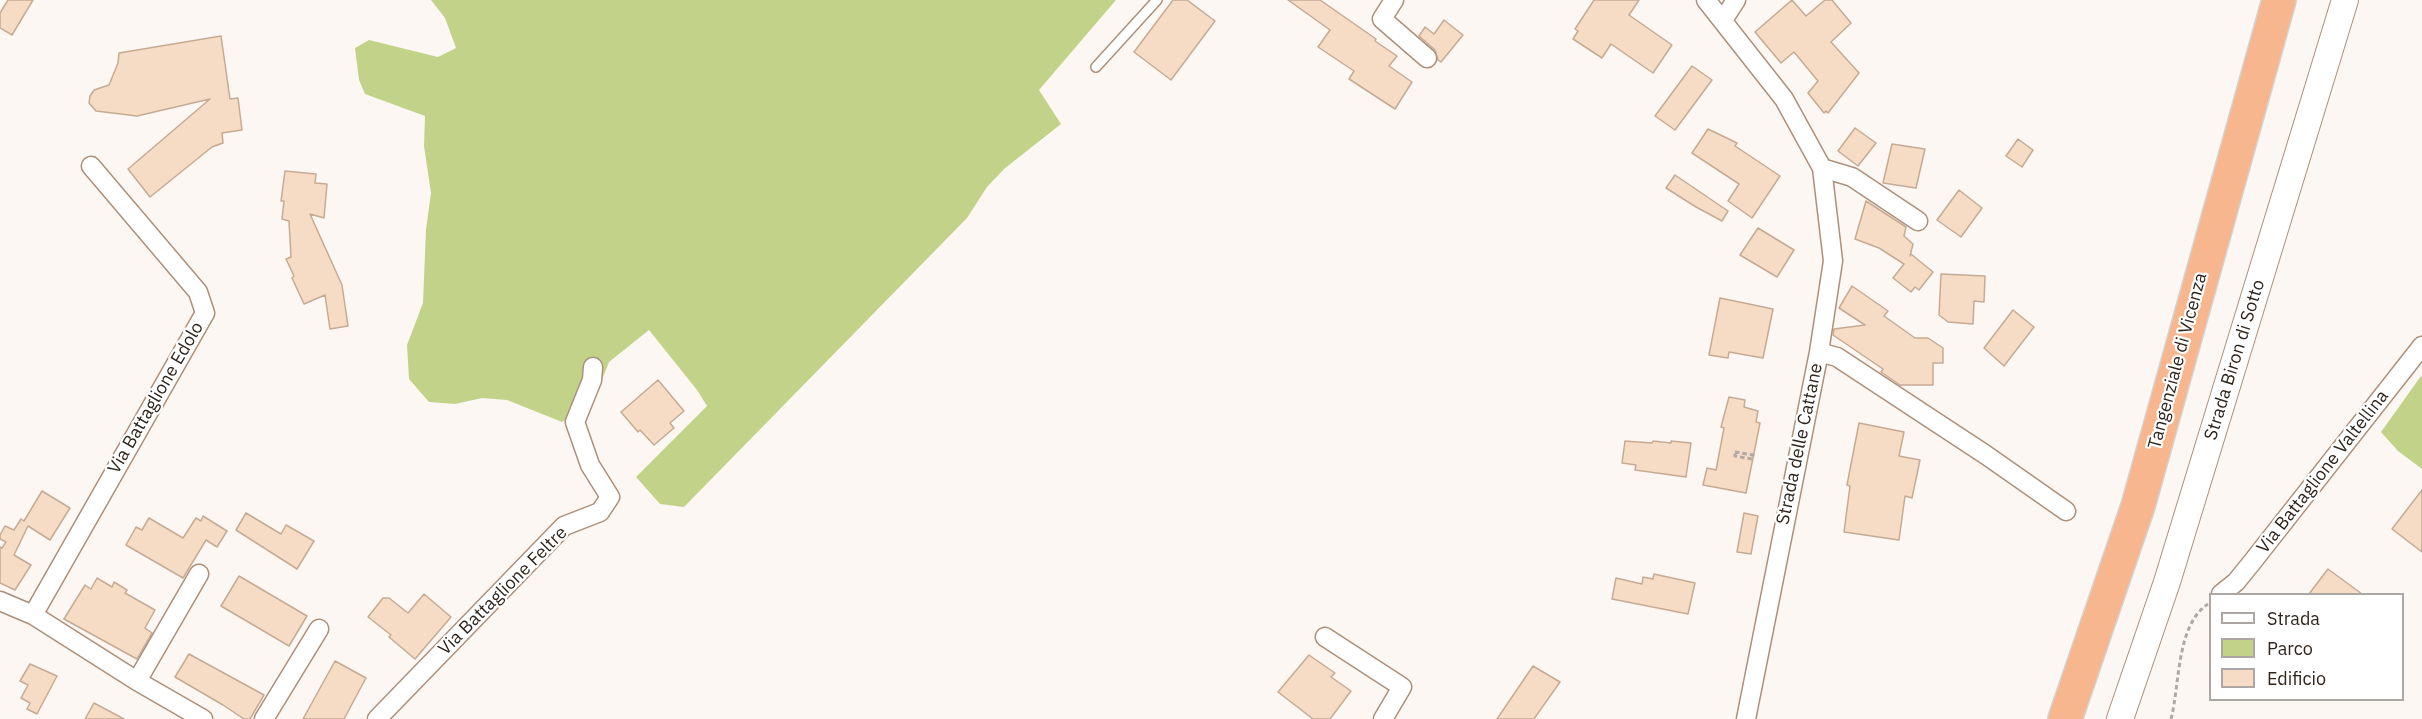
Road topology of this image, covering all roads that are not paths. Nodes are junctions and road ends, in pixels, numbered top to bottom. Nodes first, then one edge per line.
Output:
1 (1157, 0) edge
2 (1394, 0) edge
3 (1706, 0) edge
4 (1736, 0) edge
5 (2279, 0) edge
6 (2345, 0) edge
7 (1723, 20) junction
8 (1427, 58) dead end
9 (1096, 67) dead end
10 (91, 166) dead end
11 (1822, 168) junction
12 (1918, 221) dead end
13 (2422, 346) edge
14 (1819, 352) junction
15 (593, 367) dead end
16 (2066, 511) dead end
17 (199, 574) dead end
18 (2222, 593) edge
19 (0, 601) edge
20 (33, 615) junction
21 (319, 629) dead end
22 (1325, 637) dead end
23 (137, 681) junction
24 (203, 719) edge
25 (264, 719) edge
26 (377, 719) edge
27 (1383, 719) edge
28 (1746, 719) edge
29 (2065, 719) edge
30 (2120, 719) edge

1 - 9 lane
2 - 8 street
3 - 7 street, Strada delle Cattane
4 - 7 street
5 - 29 highway, Tangenziale di Vicenza
6 - 30 street, Strada Biron di Sotto
7 - 11 street, Strada delle Cattane
10 - 20 street, Via Battaglione Edolo
11 - 12 street
11 - 14 street, Strada delle Cattane
13 - 18 street, Via Battaglione Valtellina
14 - 16 street
14 - 28 street, Strada delle Cattane
15 - 26 street, Via Battaglione Feltre
17 - 23 street
19 - 20 street
20 - 23 street
21 - 25 street
22 - 27 street
23 - 24 street

